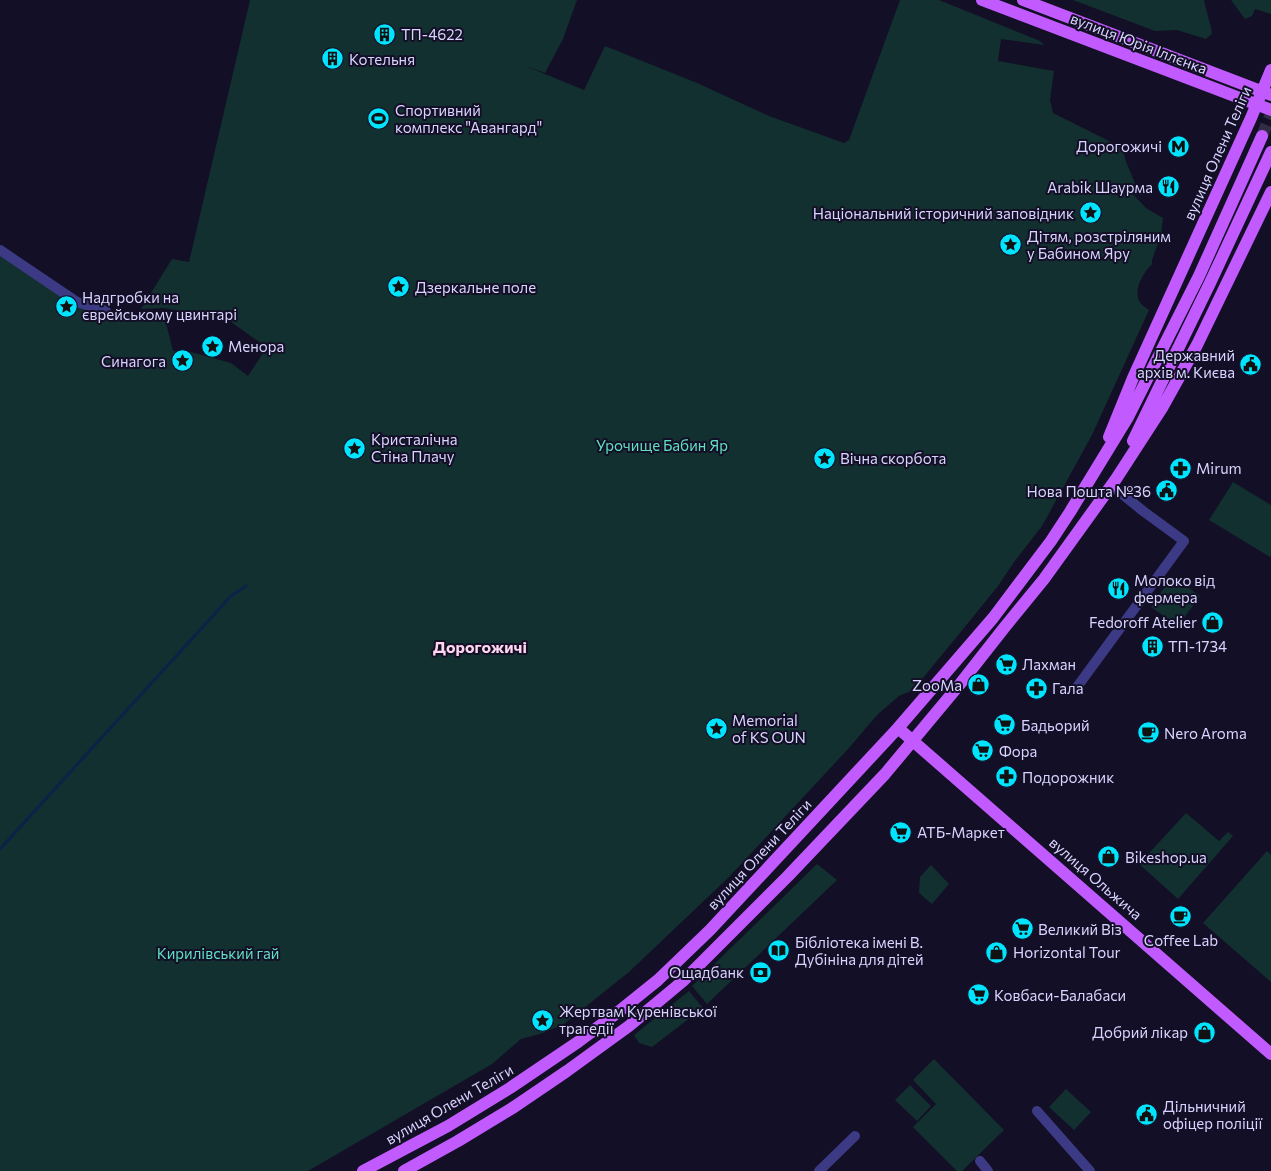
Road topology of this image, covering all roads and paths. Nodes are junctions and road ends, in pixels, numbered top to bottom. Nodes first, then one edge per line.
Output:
1 (982, 0) edge
2 (1023, 0) edge
3 (1271, 70) edge
4 (1266, 94) edge
5 (1257, 104) junction
6 (1271, 110) edge
7 (1262, 136) tunnel mouth
8 (1271, 152) edge
9 (1271, 192) edge
10 (0, 250) edge
11 (106, 311) dead end
12 (1096, 469) junction
13 (1113, 482) junction
14 (1077, 687) dead end
15 (898, 728) junction
16 (914, 741) junction
17 (1271, 1054) edge
18 (1037, 1110) dead end
19 (855, 1136) dead end
20 (980, 1161) dead end
21 (363, 1171) edge
22 (404, 1171) edge
23 (819, 1171) edge
24 (988, 1171) edge
25 (1090, 1171) edge

1 - 5 main road, вулиця Юрія Іллєнка
2 - 4 main road, вулиця Юрія Іллєнка
3 - 4 main road, вулиця Олени Теліги
4 - 5 main road, вулиця Олени Теліги
5 - 6 main road, вулиця Юрія Іллєнка
5 - 12 main road, вулиця Олени Теліги
7 - 12 main road, вулиця Олени Теліги
8 - 13 main road
9 - 13 main road
10 - 11 street
12 - 15 main road, вулиця Олени Теліги
13 - 14 street
13 - 16 main road
15 - 16 main road, вулиця Ольжича
15 - 21 main road, вулиця Олени Теліги
16 - 17 main road, вулиця Ольжича
16 - 22 main road
18 - 25 street
19 - 23 street
20 - 24 street

